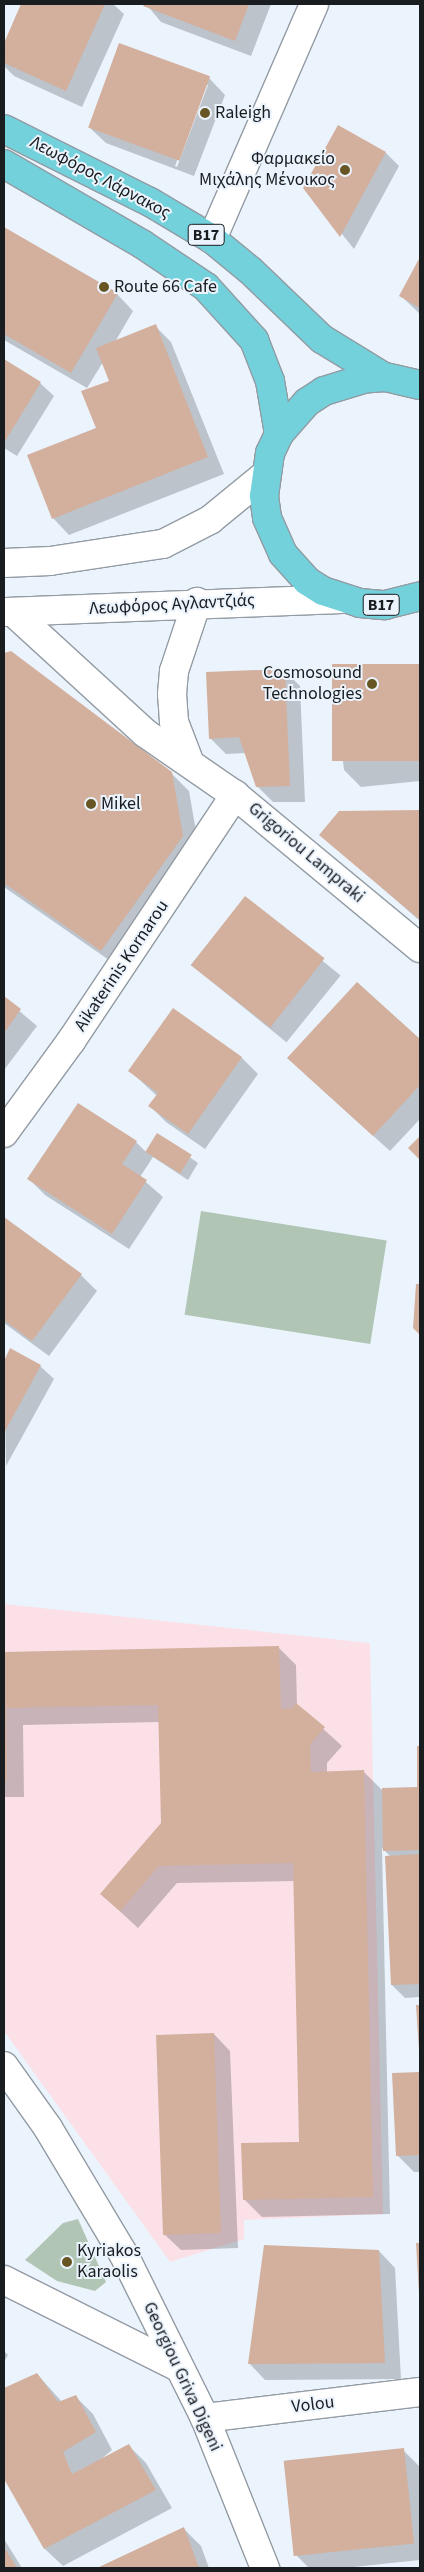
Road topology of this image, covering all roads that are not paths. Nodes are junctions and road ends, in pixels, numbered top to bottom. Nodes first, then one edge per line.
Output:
1 (314, 4) edge
2 (4, 128) edge
3 (4, 164) edge
4 (212, 239) junction
5 (384, 377) junction
6 (420, 386) edge
7 (279, 434) junction
8 (265, 475) junction
9 (4, 564) edge
10 (420, 596) edge
11 (341, 599) junction
12 (197, 602) junction
13 (8, 612) edge
14 (189, 761) junction
15 (235, 795) junction
16 (420, 948) edge
17 (4, 1133) edge
18 (4, 2066) edge
19 (4, 2280) edge
20 (178, 2367) junction
21 (420, 2392) edge
22 (205, 2418) junction
23 (265, 2568) edge

1 - 4 street
2 - 4 main road, Λεωφόρος Λάρνακος / B17
3 - 7 main road, Λεωφόρος Λάρνακος / B17
4 - 5 main road, Λεωφόρος Λάρνακος / B17
5 - 6 main road, Λεωφόρος Λάρνακος / B17
5 - 7 main road, Λεωφόρος Λάρνακος / B17
7 - 8 main road, Λεωφόρος Λάρνακος / B17
8 - 9 street
8 - 11 main road, Λεωφόρος Λάρνακος / B17
10 - 11 main road, Λεωφόρος Λάρνακος / B17
11 - 12 street, Λεωφόρος Αγλαντζιάς
12 - 13 street, Λεωφόρος Αγλαντζιάς
12 - 14 street
13 - 14 street, Grigoriou Lampraki
14 - 15 street, Grigoriou Lampraki
15 - 16 street, Grigoriou Lampraki
15 - 17 street, Aikaterinis Kornarou
18 - 20 street, Georgiou Griva Digeni
19 - 20 street
20 - 22 street, Georgiou Griva Digeni
21 - 22 street, Volou
22 - 23 street, Georgiou Griva Digeni

